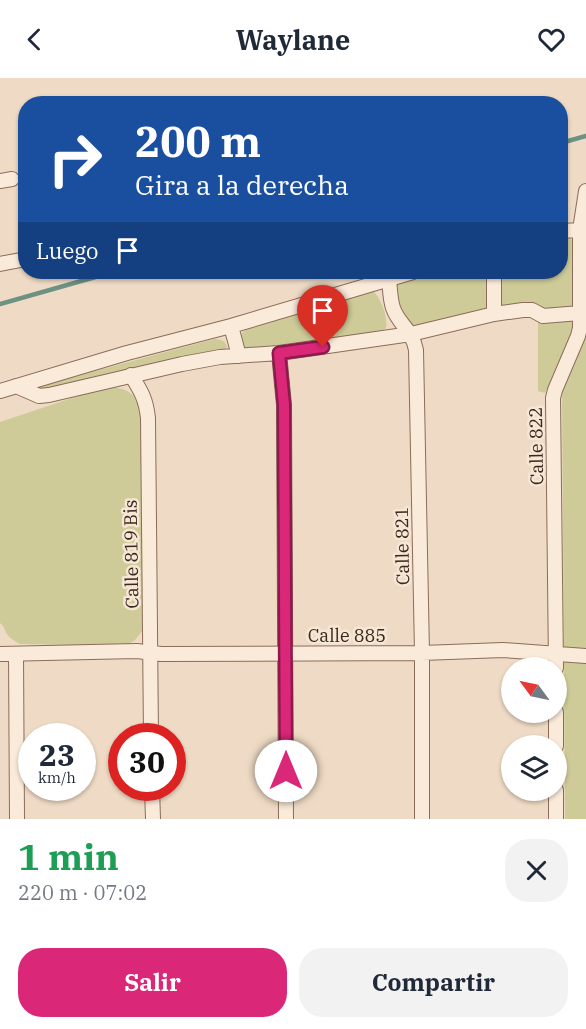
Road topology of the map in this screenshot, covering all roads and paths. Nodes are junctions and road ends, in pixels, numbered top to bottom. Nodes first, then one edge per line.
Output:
1 (586, 191) edge
2 (580, 230) junction
3 (568, 231) edge
4 (18, 261) edge
5 (0, 264) edge
6 (389, 279) joint
7 (494, 279) edge
8 (494, 314) junction
9 (580, 314) junction
10 (231, 326) junction
11 (411, 334) junction
12 (279, 353) junction
13 (239, 356) junction
14 (131, 375) junction
15 (16, 386) junction
16 (0, 391) edge
17 (150, 652) junction
18 (285, 653) junction
19 (422, 653) junction
20 (0, 654) edge
21 (16, 654) junction
22 (586, 656) edge
23 (537, 657) edge
24 (556, 657) edge
25 (567, 659) edge
26 (151, 723) edge
27 (152, 801) edge
28 (556, 801) edge
29 (17, 819) edge
30 (153, 819) edge
31 (286, 819) edge
32 (422, 819) edge
33 (556, 819) edge

1 - 2 street, Calle 822
2 - 3 street
2 - 9 street, Calle 822
4 - 5 street
6 - 10 street
6 - 11 street, Calle 821
7 - 8 street
8 - 9 street
8 - 11 street
9 - 24 street, Calle 822
10 - 13 street
10 - 15 street
11 - 12 street
11 - 19 street, Calle 821
12 - 13 street
12 - 18 street
13 - 14 street
14 - 15 street
14 - 17 street, Calle 819 Bis
15 - 16 street
17 - 18 street, Calle 885
17 - 21 street, Calle 885
17 - 26 street, Calle 819 Bis
18 - 19 street, Calle 885
18 - 31 street
19 - 23 street, Calle 885
19 - 32 street, Calle 821
20 - 21 street, Calle 885
21 - 29 street
22 - 25 street, Calle 885
27 - 30 street
28 - 33 street

